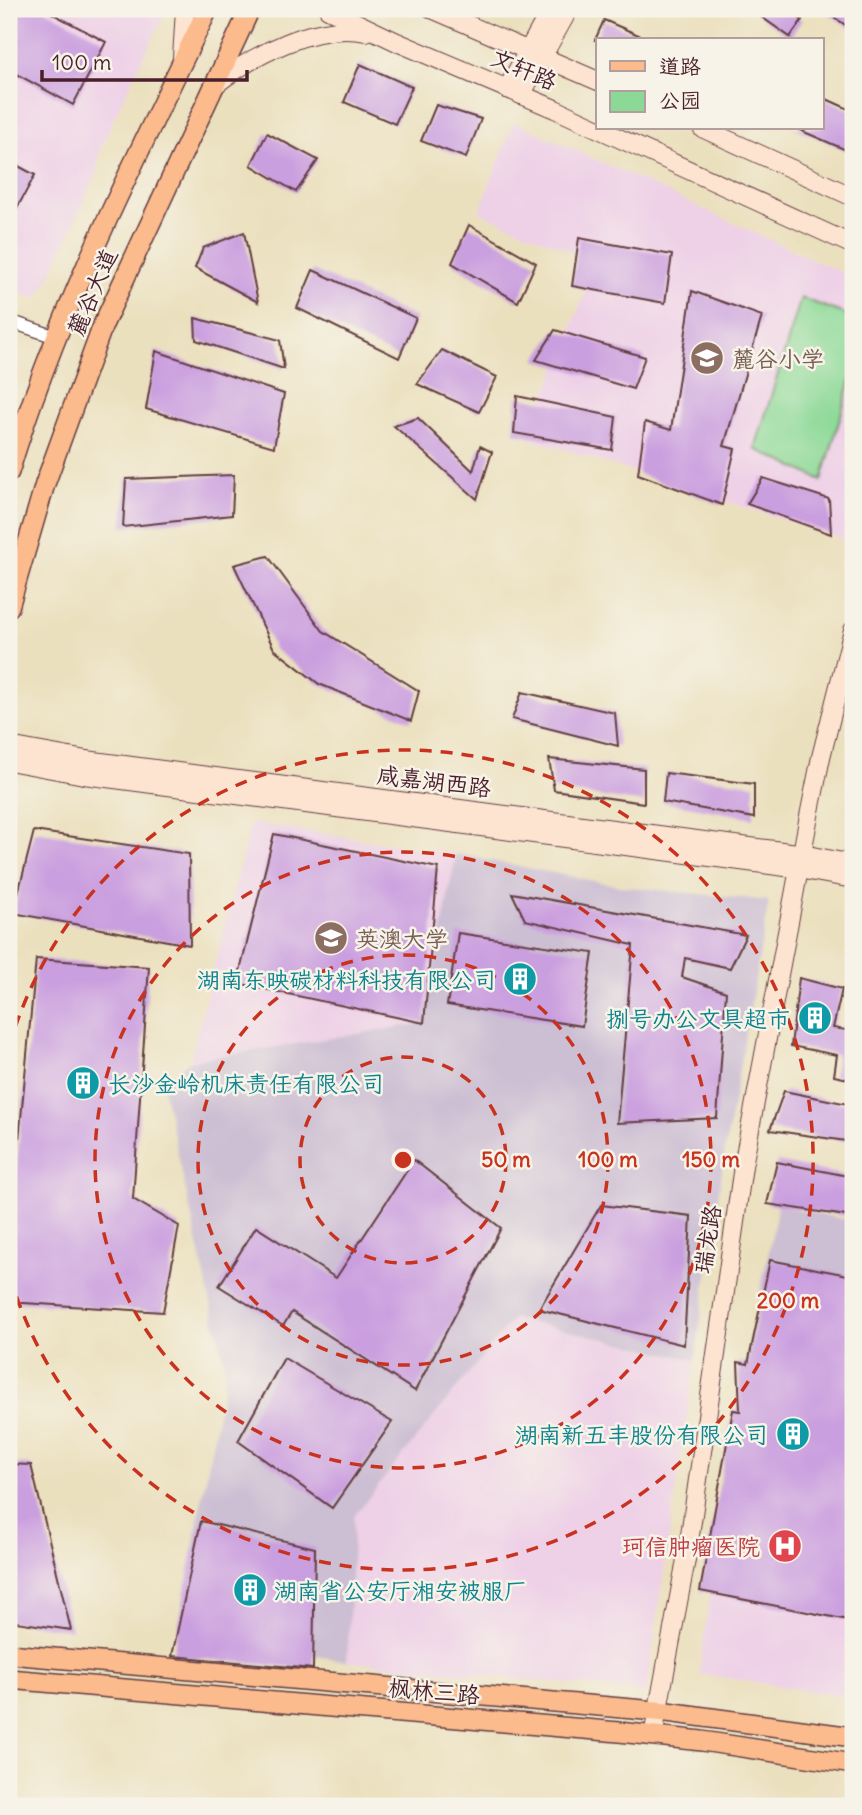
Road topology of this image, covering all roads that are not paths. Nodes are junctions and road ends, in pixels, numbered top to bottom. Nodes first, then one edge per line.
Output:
1 (185, 9) edge
2 (208, 9) edge
3 (250, 9) edge
4 (328, 9) edge
5 (432, 9) edge
6 (551, 9) edge
7 (569, 9) edge
8 (397, 42) junction
9 (535, 53) junction
10 (181, 65) junction
11 (596, 80) edge
12 (215, 85) junction
13 (514, 92) junction
14 (596, 129) edge
15 (598, 130) edge
16 (706, 130) edge
17 (853, 197) edge
18 (853, 245) edge
19 (9, 321) edge
20 (56, 337) junction
21 (9, 471) edge
22 (9, 607) edge
23 (853, 630) edge
24 (853, 668) edge
25 (9, 746) edge
26 (9, 761) edge
27 (805, 863) junction
28 (853, 863) edge
29 (853, 879) edge
30 (9, 1654) edge
31 (9, 1679) edge
32 (662, 1712) junction
33 (658, 1736) junction
34 (853, 1737) edge
35 (853, 1764) edge

1 - 10 main road
2 - 10 main road, 麓谷大道
3 - 12 main road, 麓谷大道
4 - 8 main road, 文轩路
5 - 9 main road, 文轩路
6 - 9 main road
7 - 9 main road
8 - 12 main road
8 - 13 main road, 文轩路
9 - 11 main road, 文轩路
9 - 13 main road
10 - 20 main road, 麓谷大道
12 - 22 main road, 麓谷大道
13 - 14 main road, 文轩路
15 - 18 main road, 文轩路
16 - 17 main road
19 - 20 street
20 - 21 main road, 麓谷大道
23 - 27 main road, 瑞龙路
24 - 27 main road, 瑞龙路
25 - 27 main road, 咸嘉湖西路
26 - 27 main road, 咸嘉湖西路
27 - 28 main road, 咸嘉湖西路
27 - 29 main road, 咸嘉湖西路
27 - 32 main road, 瑞龙路
30 - 32 main road, 枫林三路
31 - 33 main road, 枫林三路
32 - 33 main road, 瑞龙路
32 - 34 main road, 枫林三路
33 - 35 main road, 枫林三路

